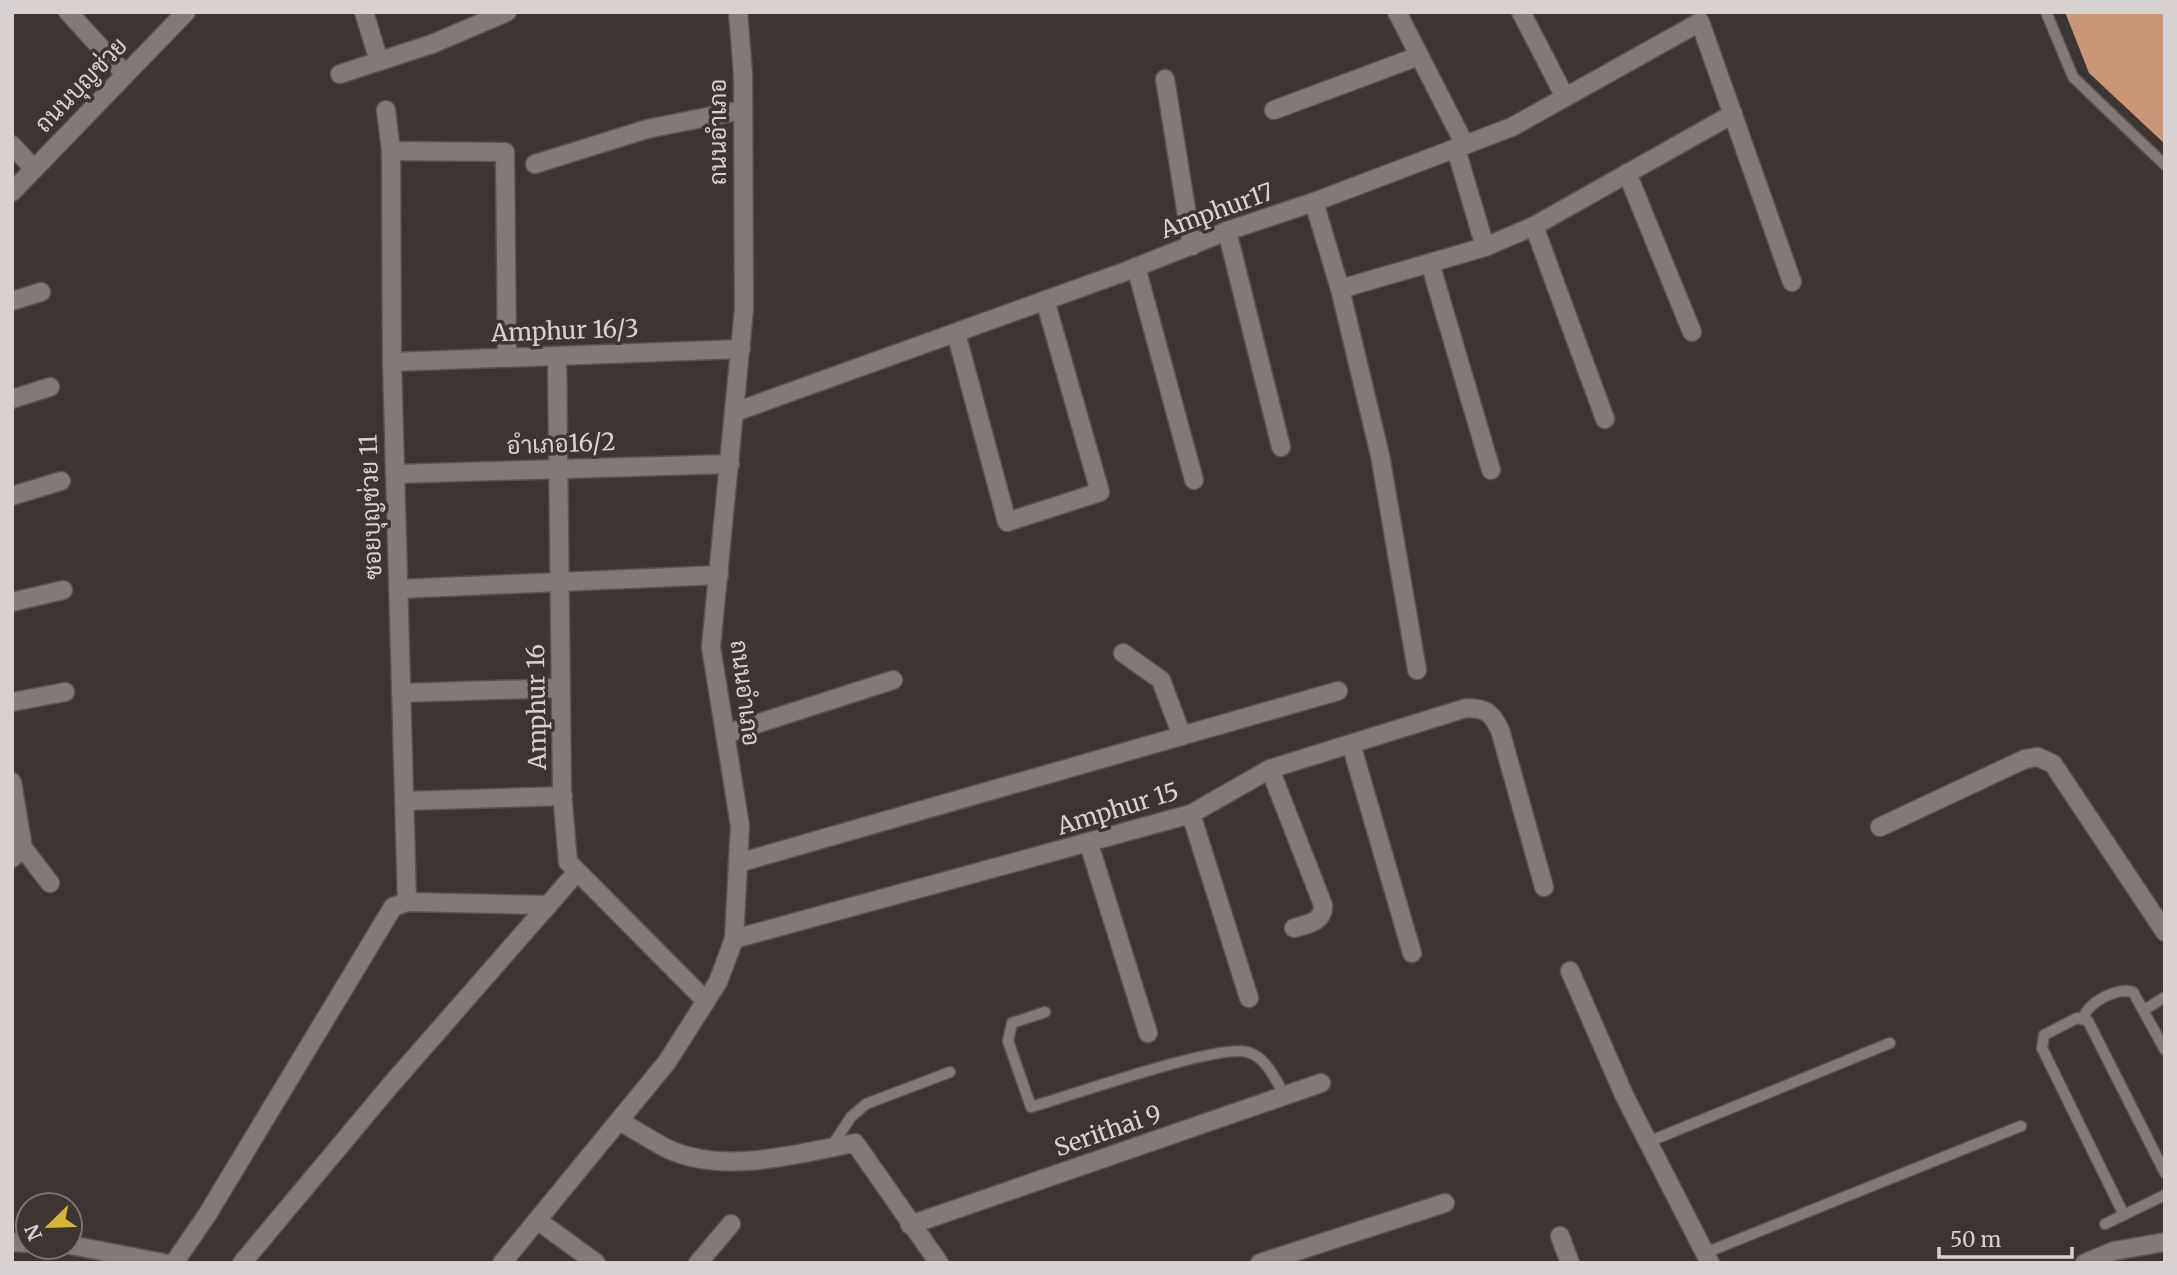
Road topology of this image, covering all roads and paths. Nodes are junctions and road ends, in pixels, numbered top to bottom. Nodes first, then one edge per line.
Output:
1 (68, 12) edge
2 (186, 12) edge
3 (364, 12) edge
4 (508, 12) edge
5 (738, 12) edge
6 (1397, 12) edge
7 (1521, 12) edge
8 (2046, 12) edge
9 (1419, 56) junction
10 (379, 61) junction
11 (125, 74) junction
12 (340, 74) dead end
13 (1165, 79) dead end
14 (1565, 97) junction
15 (386, 110) dead end
16 (742, 110) junction
17 (1274, 110) dead end
18 (1733, 114) junction
19 (12, 145) edge
20 (1460, 147) junction
21 (391, 151) junction
22 (535, 164) dead end
23 (2165, 165) edge
24 (34, 169) junction
25 (1627, 173) junction
26 (12, 192) edge
27 (1314, 202) junction
28 (1534, 226) junction
29 (1227, 231) junction
30 (1192, 246) junction
31 (1485, 247) junction
32 (1430, 263) junction
33 (1136, 267) junction
34 (1791, 282) dead end
35 (1340, 289) junction
36 (41, 292) dead end
37 (1045, 300) junction
38 (12, 301) edge
39 (1692, 332) dead end
40 (956, 333) junction
41 (741, 349) junction
42 (556, 356) junction
43 (507, 358) junction
44 (392, 362) junction
45 (50, 387) dead end
46 (12, 399) edge
47 (735, 412) junction
48 (1605, 419) dead end
49 (1281, 447) dead end
50 (730, 464) junction
51 (558, 469) junction
52 (1491, 470) dead end
53 (395, 474) junction
54 (1194, 480) dead end
55 (61, 481) dead end
56 (12, 496) edge
57 (719, 575) junction
58 (560, 582) junction
59 (398, 589) junction
60 (63, 590) dead end
61 (12, 603) edge
62 (1123, 653) dead end
63 (1417, 670) dead end
64 (893, 680) dead end
65 (561, 688) junction
66 (1338, 691) dead end
67 (65, 692) dead end
68 (401, 693) junction
69 (12, 702) edge
70 (725, 734) junction
71 (1182, 736) junction
72 (1350, 744) junction
73 (1270, 769) junction
74 (12, 782) edge
75 (563, 796) junction
76 (404, 800) junction
77 (1191, 814) junction
78 (1880, 827) dead end
79 (1089, 844) junction
80 (18, 853) edge
81 (738, 863) junction
82 (577, 872) junction
83 (50, 883) dead end
84 (1544, 887) dead end
85 (407, 902) junction
86 (548, 905) junction
87 (1294, 928) dead end
88 (2165, 932) edge
89 (734, 939) junction
90 (1412, 953) dead end
91 (1570, 971) dead end
92 (2165, 997) edge
93 (1249, 998) dead end
94 (706, 1001) junction
95 (2144, 1010) junction
96 (1045, 1012) dead end
97 (2083, 1018) junction
98 (1148, 1033) dead end
99 (1890, 1043) dead end
100 (2165, 1049) edge
101 (950, 1072) dead end
102 (1321, 1083) dead end
103 (1285, 1096) junction
104 (619, 1121) junction
105 (2021, 1126) dead end
106 (1648, 1142) junction
107 (831, 1147) junction
108 (2165, 1172) edge
109 (2165, 1195) edge
110 (1445, 1203) dead end
111 (2124, 1214) junction
112 (537, 1220) junction
113 (731, 1224) dead end
114 (2105, 1224) dead end
115 (910, 1225) junction
116 (1560, 1236) dead end
117 (2165, 1242) edge
118 (84, 1248) edge
119 (1305, 1256) edge
120 (2117, 1257) edge
121 (1708, 1258) edge
122 (164, 1263) edge
123 (174, 1263) edge
124 (242, 1263) edge
125 (502, 1263) edge
126 (596, 1263) edge
127 (698, 1263) edge
128 (939, 1263) edge
129 (1260, 1263) edge
130 (1570, 1263) edge
131 (2085, 1263) edge

1 - 11 street
2 - 11 street, ถนนบุญช่วย
3 - 10 street
4 - 10 street
5 - 16 street, ถนนอำเภอ
6 - 9 street
7 - 14 street
8 - 23 lane
9 - 17 street
9 - 20 street
10 - 12 street
11 - 24 street, ถนนบุญช่วย
13 - 30 street
14 - 18 street, Amphur17
14 - 20 street, Amphur17
15 - 21 street, ซอยบุญช่วย 11
16 - 22 street
16 - 41 street, ถนนอำเภอ
18 - 25 street
18 - 34 street
19 - 24 street
20 - 27 street, Amphur17
20 - 31 street
21 - 43 street
21 - 44 street, ซอยบุญช่วย 11
24 - 26 street, ถนนบุญช่วย
25 - 28 street
25 - 39 street
27 - 29 street, Amphur17
27 - 35 street
28 - 31 street
28 - 48 street
29 - 30 street, Amphur17
29 - 49 street
30 - 33 street, Amphur17
31 - 32 street
32 - 35 street
32 - 52 street
33 - 37 street, Amphur17
33 - 54 street
35 - 63 street
36 - 38 street
37 - 40 street, Amphur17
37 - 40 street
40 - 47 street, Amphur17
41 - 42 street, Amphur 16/3
41 - 47 street, ถนนอำเภอ
42 - 43 street, Amphur 16/3
42 - 51 street, Amphur 16
43 - 44 street, Amphur 16/3
44 - 53 street, ซอยบุญช่วย 11
45 - 46 street
47 - 50 street, ถนนอำเภอ
50 - 51 street, อำเภอ16/2
50 - 57 street, ถนนอำเภอ
51 - 53 street, อำเภอ16/2
51 - 58 street, Amphur 16
53 - 59 street, ซอยบุญช่วย 11
55 - 56 street
57 - 58 street
57 - 70 street, ถนนอำเภอ
58 - 59 street
58 - 65 street, Amphur 16
59 - 68 street, ซอยบุญช่วย 11
60 - 61 street
62 - 71 street
64 - 70 street
65 - 68 street
65 - 75 street, Amphur 16
66 - 71 street
67 - 69 street
68 - 76 street, ซอยบุญช่วย 11
70 - 81 street, ถนนอำเภอ
71 - 81 street
72 - 73 street, Amphur 15
72 - 84 street, Amphur 15
72 - 90 street
73 - 77 street, Amphur 15
73 - 87 street
74 - 80 street
75 - 76 street
75 - 82 street, Amphur 16
76 - 85 street, ซอยบุญช่วย 11
77 - 79 street, Amphur 15
77 - 93 street
78 - 88 street
79 - 89 street, Amphur 15
79 - 98 street
80 - 83 street
81 - 89 street, ถนนอำเภอ
82 - 86 street
82 - 94 street, Amphur 16
85 - 86 street
85 - 123 street
86 - 124 street
89 - 94 street, ถนนอำเภอ
91 - 106 street
92 - 95 lane
94 - 104 street, ถนนอำเภอ
95 - 97 lane
95 - 100 lane
96 - 103 lane
97 - 108 lane
97 - 111 lane
99 - 106 lane
101 - 107 lane
102 - 103 street, Serithai 9
103 - 115 street, Serithai 9
104 - 107 street
104 - 112 street, ถนนอำเภอ
105 - 121 lane
106 - 121 street
107 - 115 street
109 - 111 lane
110 - 119 street
111 - 114 lane
112 - 125 street, ถนนอำเภอ
112 - 126 street
113 - 127 street
115 - 128 street
116 - 130 street
117 - 120 street
118 - 122 street
119 - 129 street
120 - 131 street

